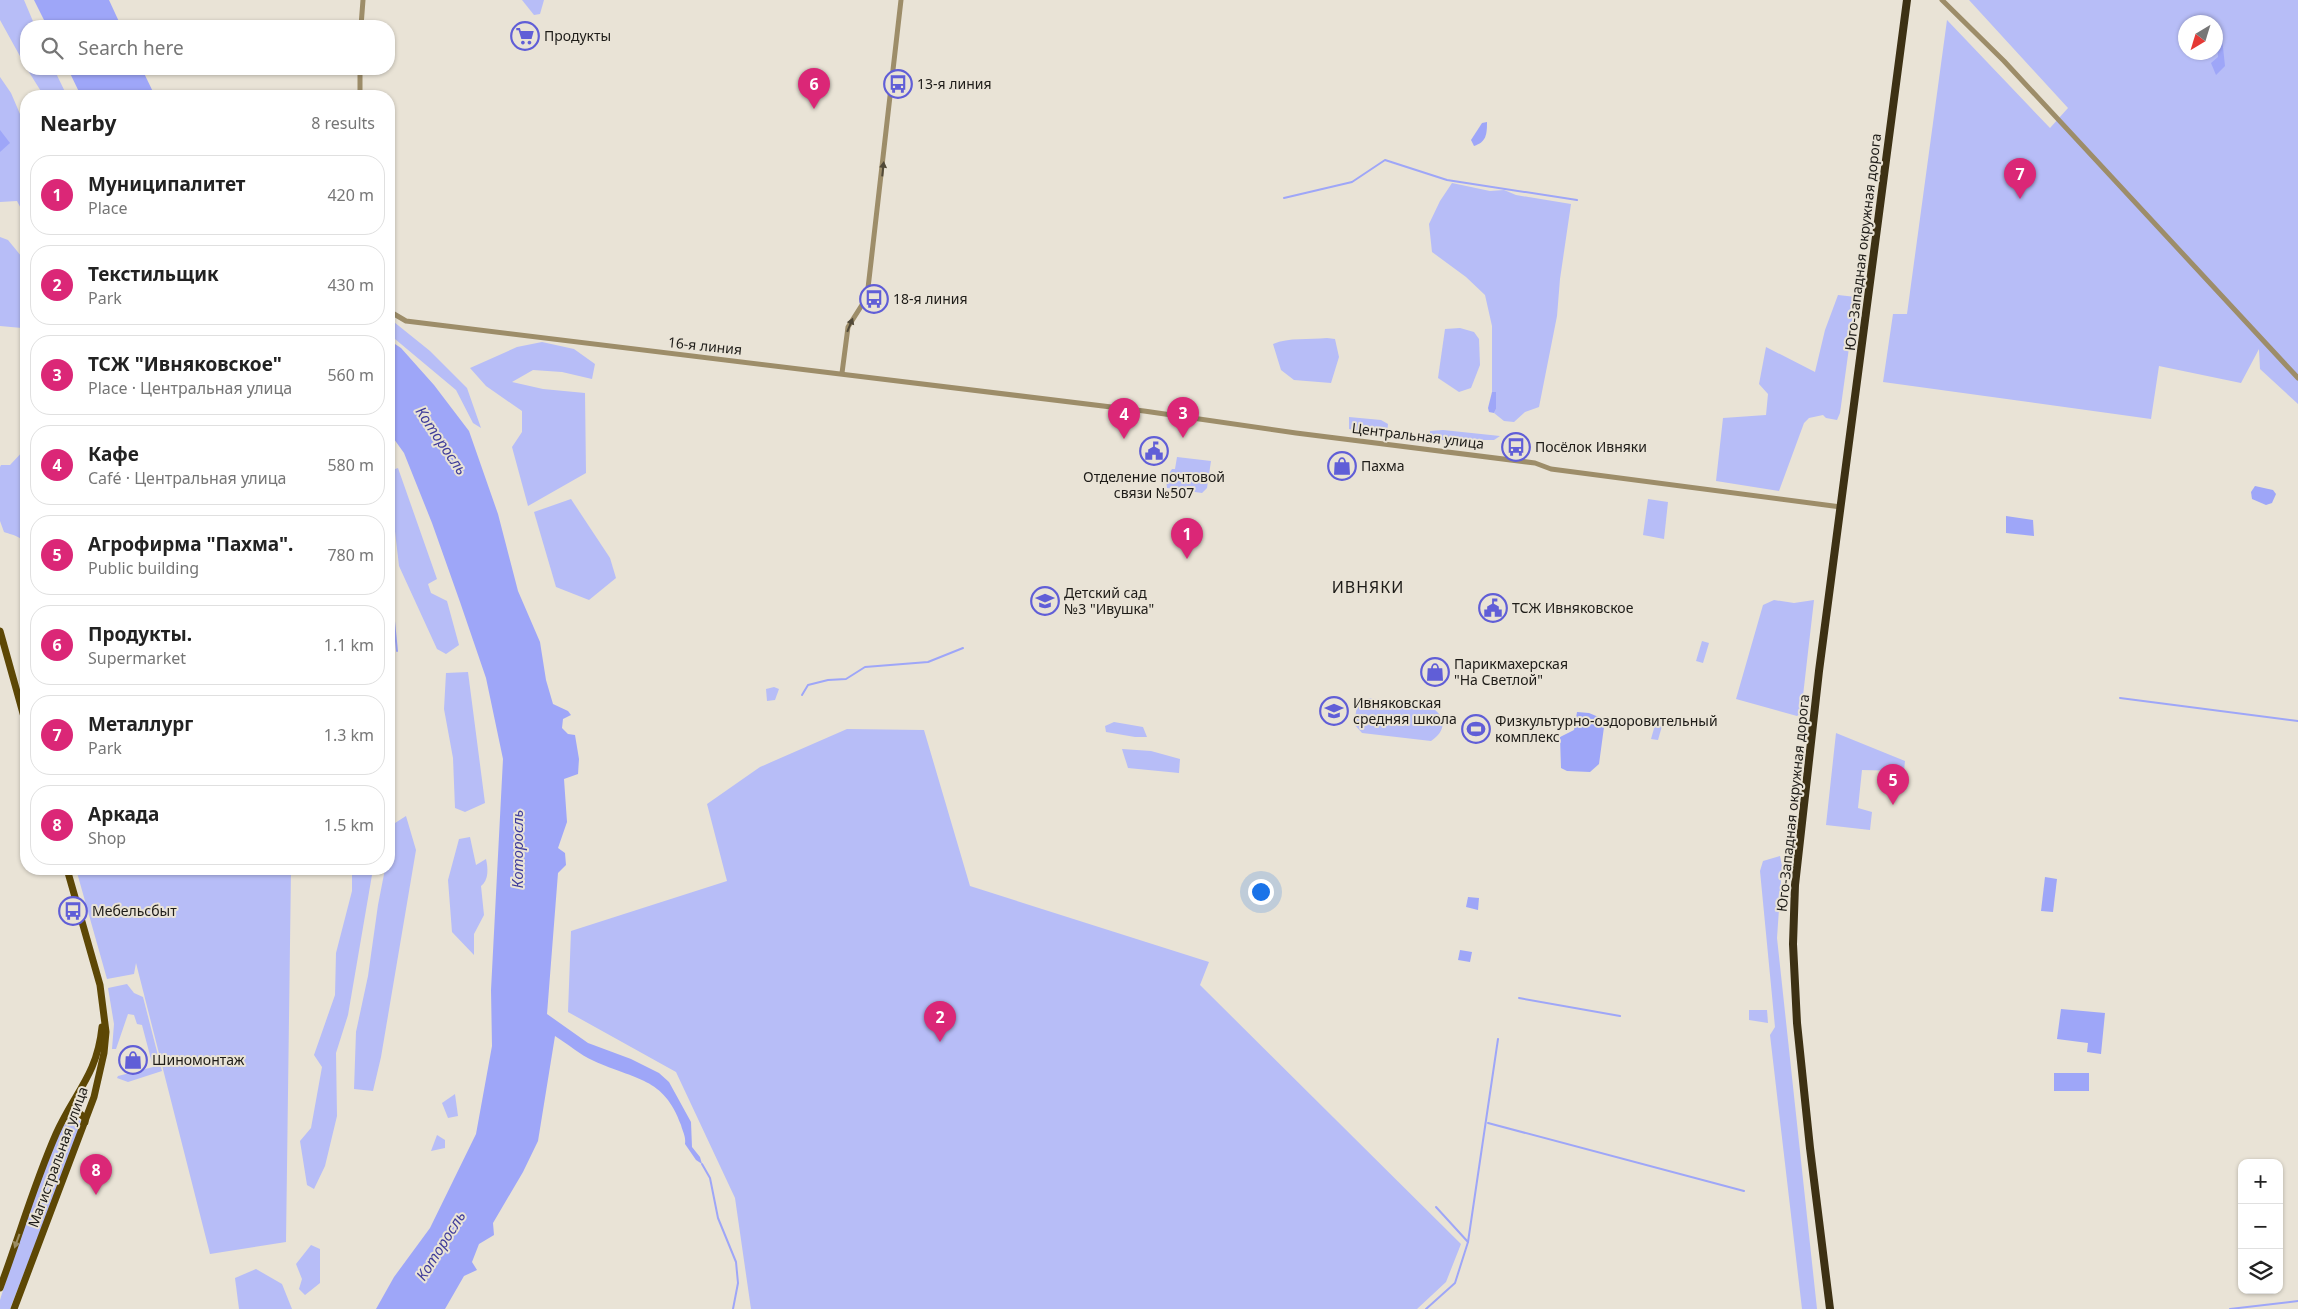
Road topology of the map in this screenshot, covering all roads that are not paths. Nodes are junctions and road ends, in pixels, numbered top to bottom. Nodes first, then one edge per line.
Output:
1 (363, 0) edge
2 (901, 0) edge
3 (1907, 0) edge
4 (1942, 0) edge
5 (361, 20) edge
6 (360, 75) edge
7 (360, 90) edge
8 (395, 315) edge
9 (842, 373) junction
10 (2298, 378) edge
11 (1021, 396) joint
12 (1841, 507) junction
13 (0, 631) edge
14 (20, 703) edge
15 (69, 875) edge
16 (103, 1010) junction
17 (93, 1069) junction
18 (102, 1070) junction
19 (64, 1116) junction
20 (84, 1125) junction
21 (0, 1288) edge
22 (14, 1309) edge
23 (1828, 1309) edge

1 - 5 street
9 -> 2 street
3 - 12 highway, Юго-Западная окружная дорога
4 - 10 street
6 - 7 street
8 - 9 street, 16-я линия
9 - 11 street, 16-я линия
11 - 12 street, Центральная улица
12 - 23 highway, Юго-Западная окружная дорога
13 - 14 main road
15 - 16 main road, Магистральная улица
16 - 17 main road, Магистральная улица
16 - 18 main road, Магистральная улица
17 - 18 main road
17 - 19 main road, Магистральная улица
18 - 20 main road, Магистральная улица
19 - 20 main road
19 -> 21 main road, Магистральная улица
20 - 22 main road, Магистральная улица

